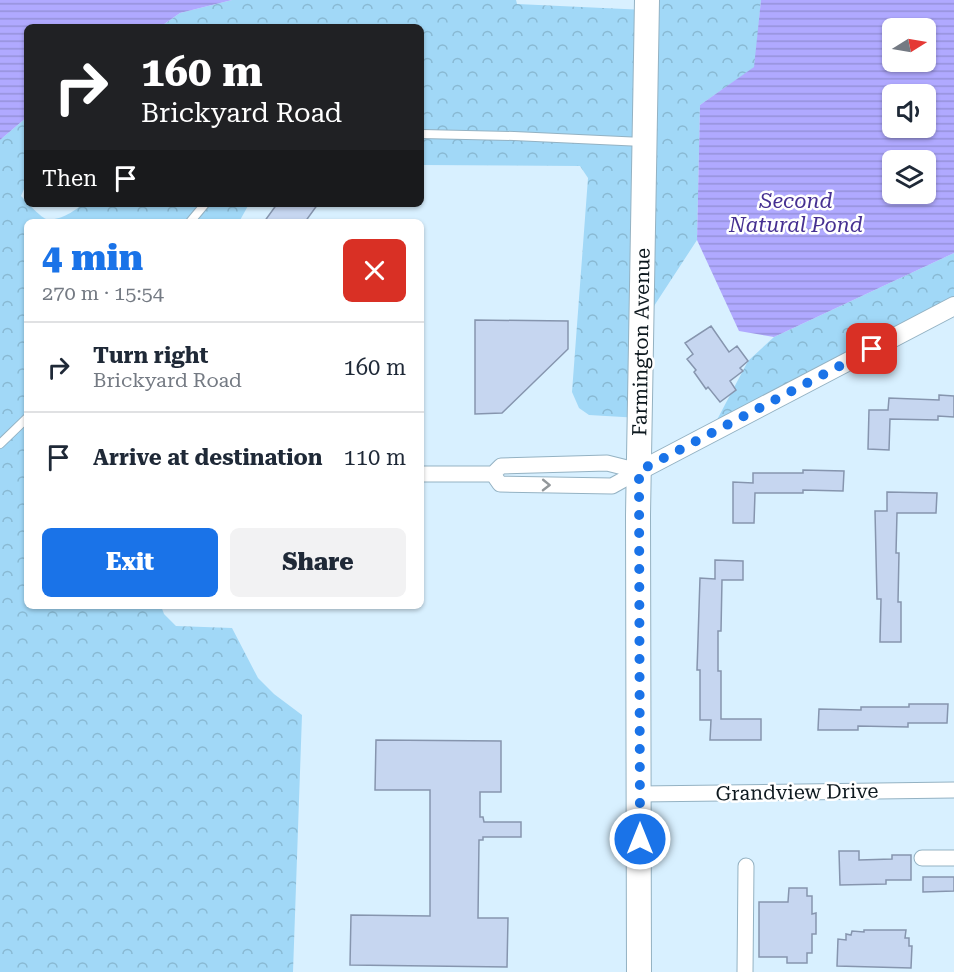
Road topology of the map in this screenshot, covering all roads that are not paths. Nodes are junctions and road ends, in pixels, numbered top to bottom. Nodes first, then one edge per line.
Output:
1 (647, 0) edge
2 (424, 134) edge
3 (644, 142) junction
4 (202, 207) edge
5 (192, 219) edge
6 (954, 306) edge
7 (24, 421) edge
8 (0, 444) edge
9 (639, 471) junction
10 (424, 474) edge
11 (493, 474) junction
12 (954, 790) edge
13 (640, 794) junction
14 (922, 858) dead end
15 (954, 858) edge
16 (746, 866) dead end
17 (639, 972) edge
18 (745, 972) edge

1 - 3 main road, Farmington Avenue
2 - 3 lane
3 - 9 main road, Farmington Avenue
4 - 5 lane
6 - 9 street
7 - 8 lane
9 - 11 street
11 -> 9 street
9 - 13 main road, Farmington Avenue
10 - 11 street
12 - 13 street, Grandview Drive
13 - 17 main road, Farmington Avenue
14 - 15 street
16 - 18 street

